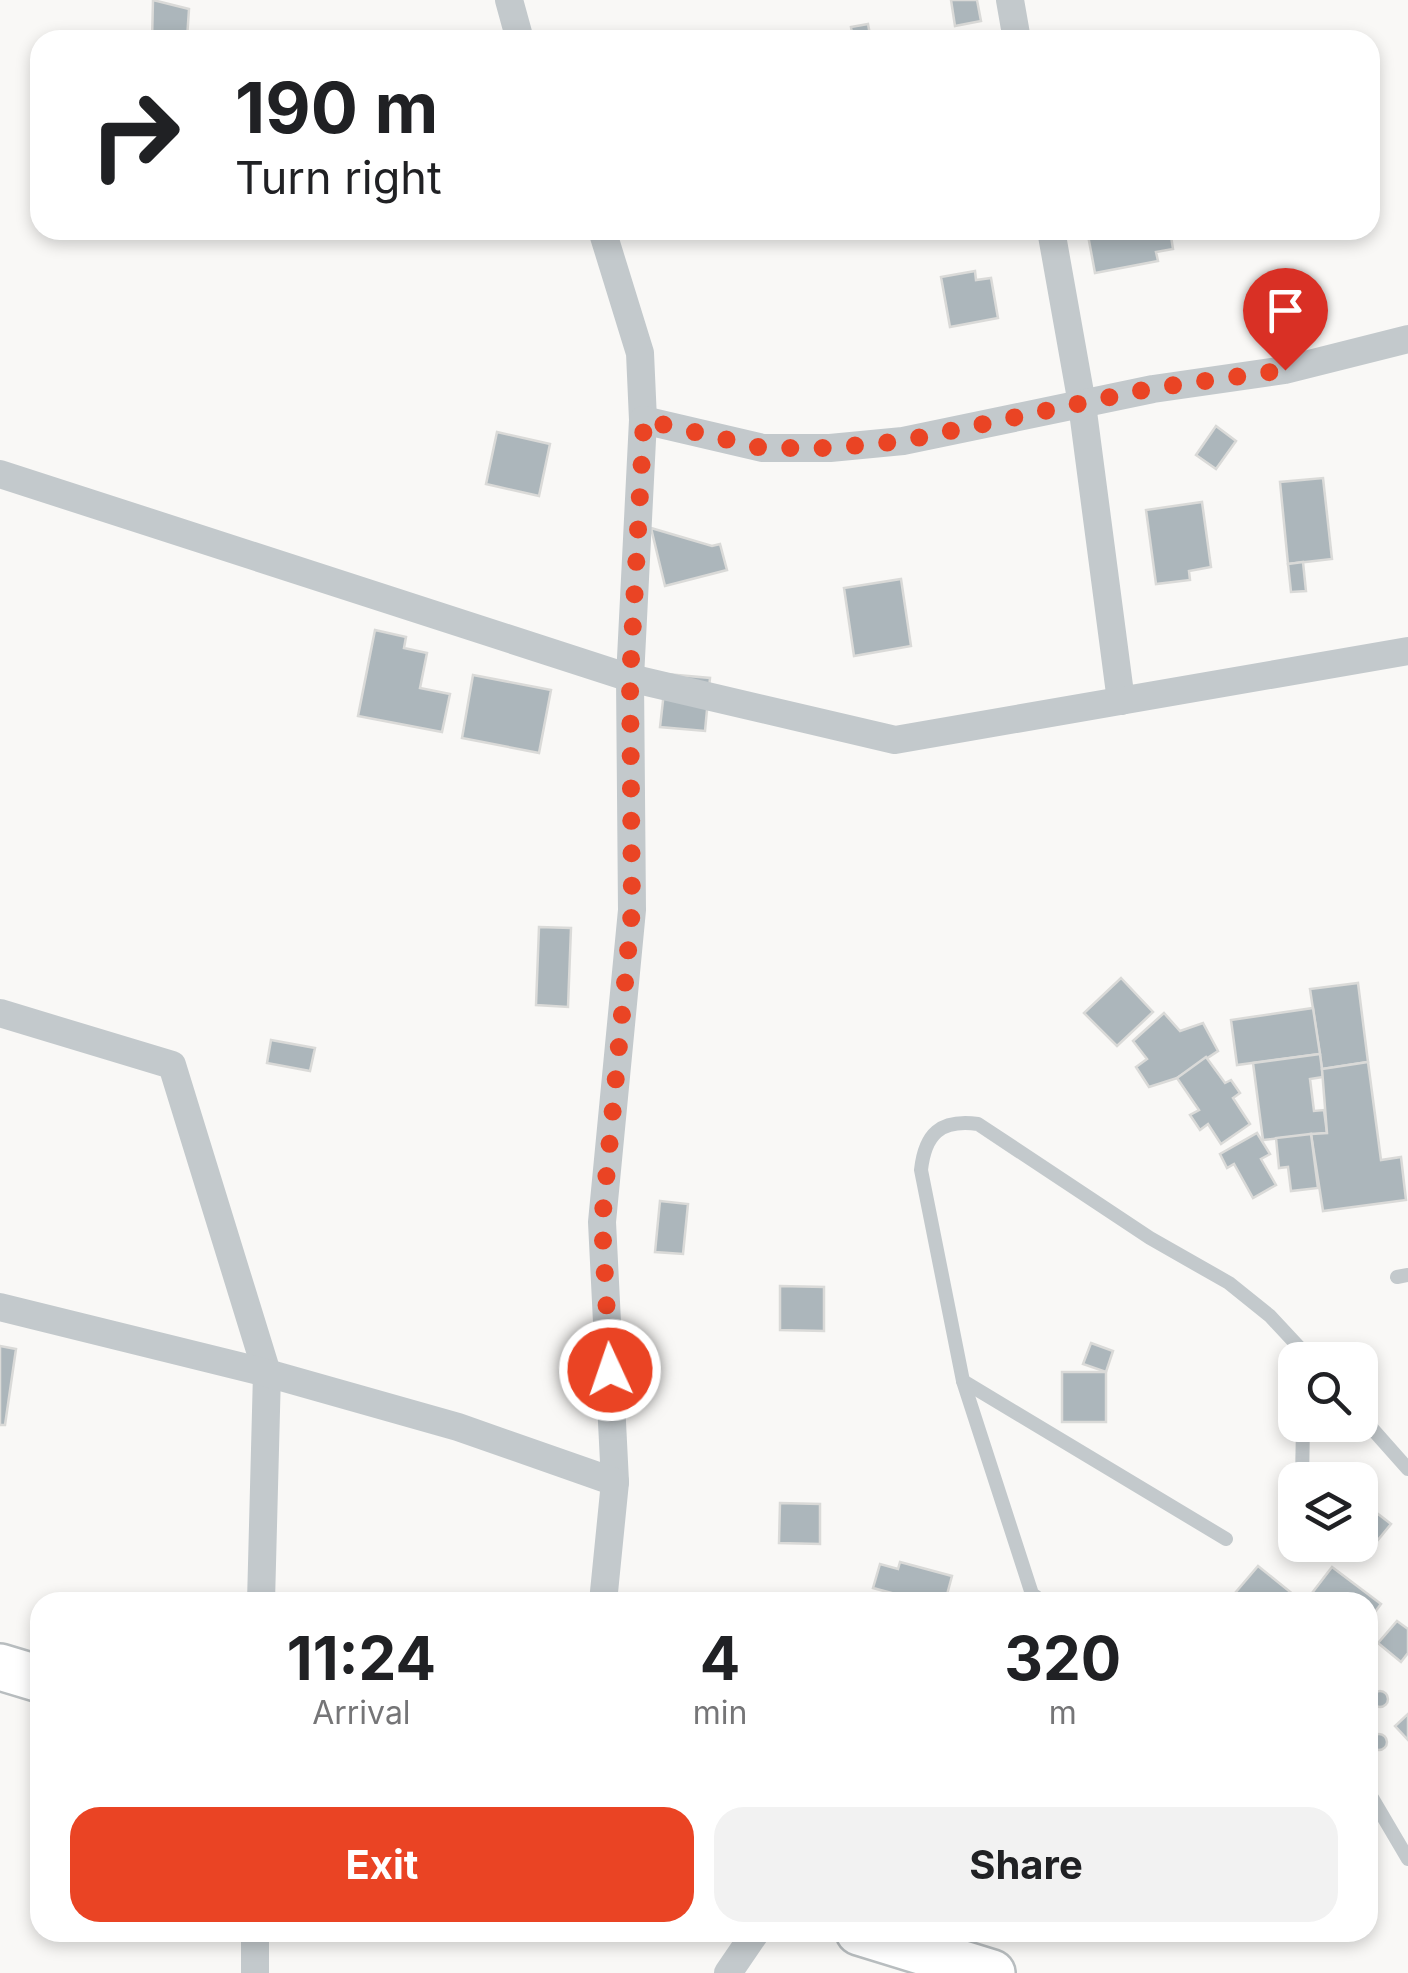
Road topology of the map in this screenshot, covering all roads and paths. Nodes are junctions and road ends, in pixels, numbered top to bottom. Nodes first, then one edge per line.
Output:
1 (509, 0) edge
2 (1010, 0) edge
3 (517, 30) edge
4 (1015, 30) edge
5 (605, 240) edge
6 (1053, 240) edge
7 (1408, 338) edge
8 (1082, 404) junction
9 (644, 420) junction
10 (0, 474) edge
11 (1408, 652) edge
12 (630, 678) junction
13 (1120, 701) junction
14 (0, 1013) edge
15 (0, 1306) edge
16 (1293, 1342) edge
17 (267, 1372) junction
18 (963, 1381) junction
19 (1378, 1435) edge
20 (1408, 1469) edge
21 (616, 1482) junction
22 (1226, 1540) dead end
23 (261, 1592) edge
24 (604, 1592) edge
25 (1031, 1592) edge
26 (0, 1667) edge
27 (30, 1676) edge
28 (1378, 1808) edge
29 (1408, 1859) edge
30 (255, 1942) edge
31 (749, 1942) edge
32 (891, 1942) edge
33 (255, 1973) edge
34 (728, 1973) edge
35 (992, 1973) edge

1 - 3 street
2 - 4 street
5 - 9 street
6 - 8 street
7 - 8 street
8 - 9 street
8 - 13 street
9 - 12 street
10 - 12 street
11 - 13 street
12 - 13 street
12 - 21 street
14 - 17 street
15 - 17 street
16 - 18 lane
17 - 21 street
17 - 23 street
18 - 22 lane
18 - 25 lane
19 - 20 lane
21 - 24 street
26 - 27 highway
28 - 29 lane
30 - 33 street
31 - 34 street
32 - 35 highway

